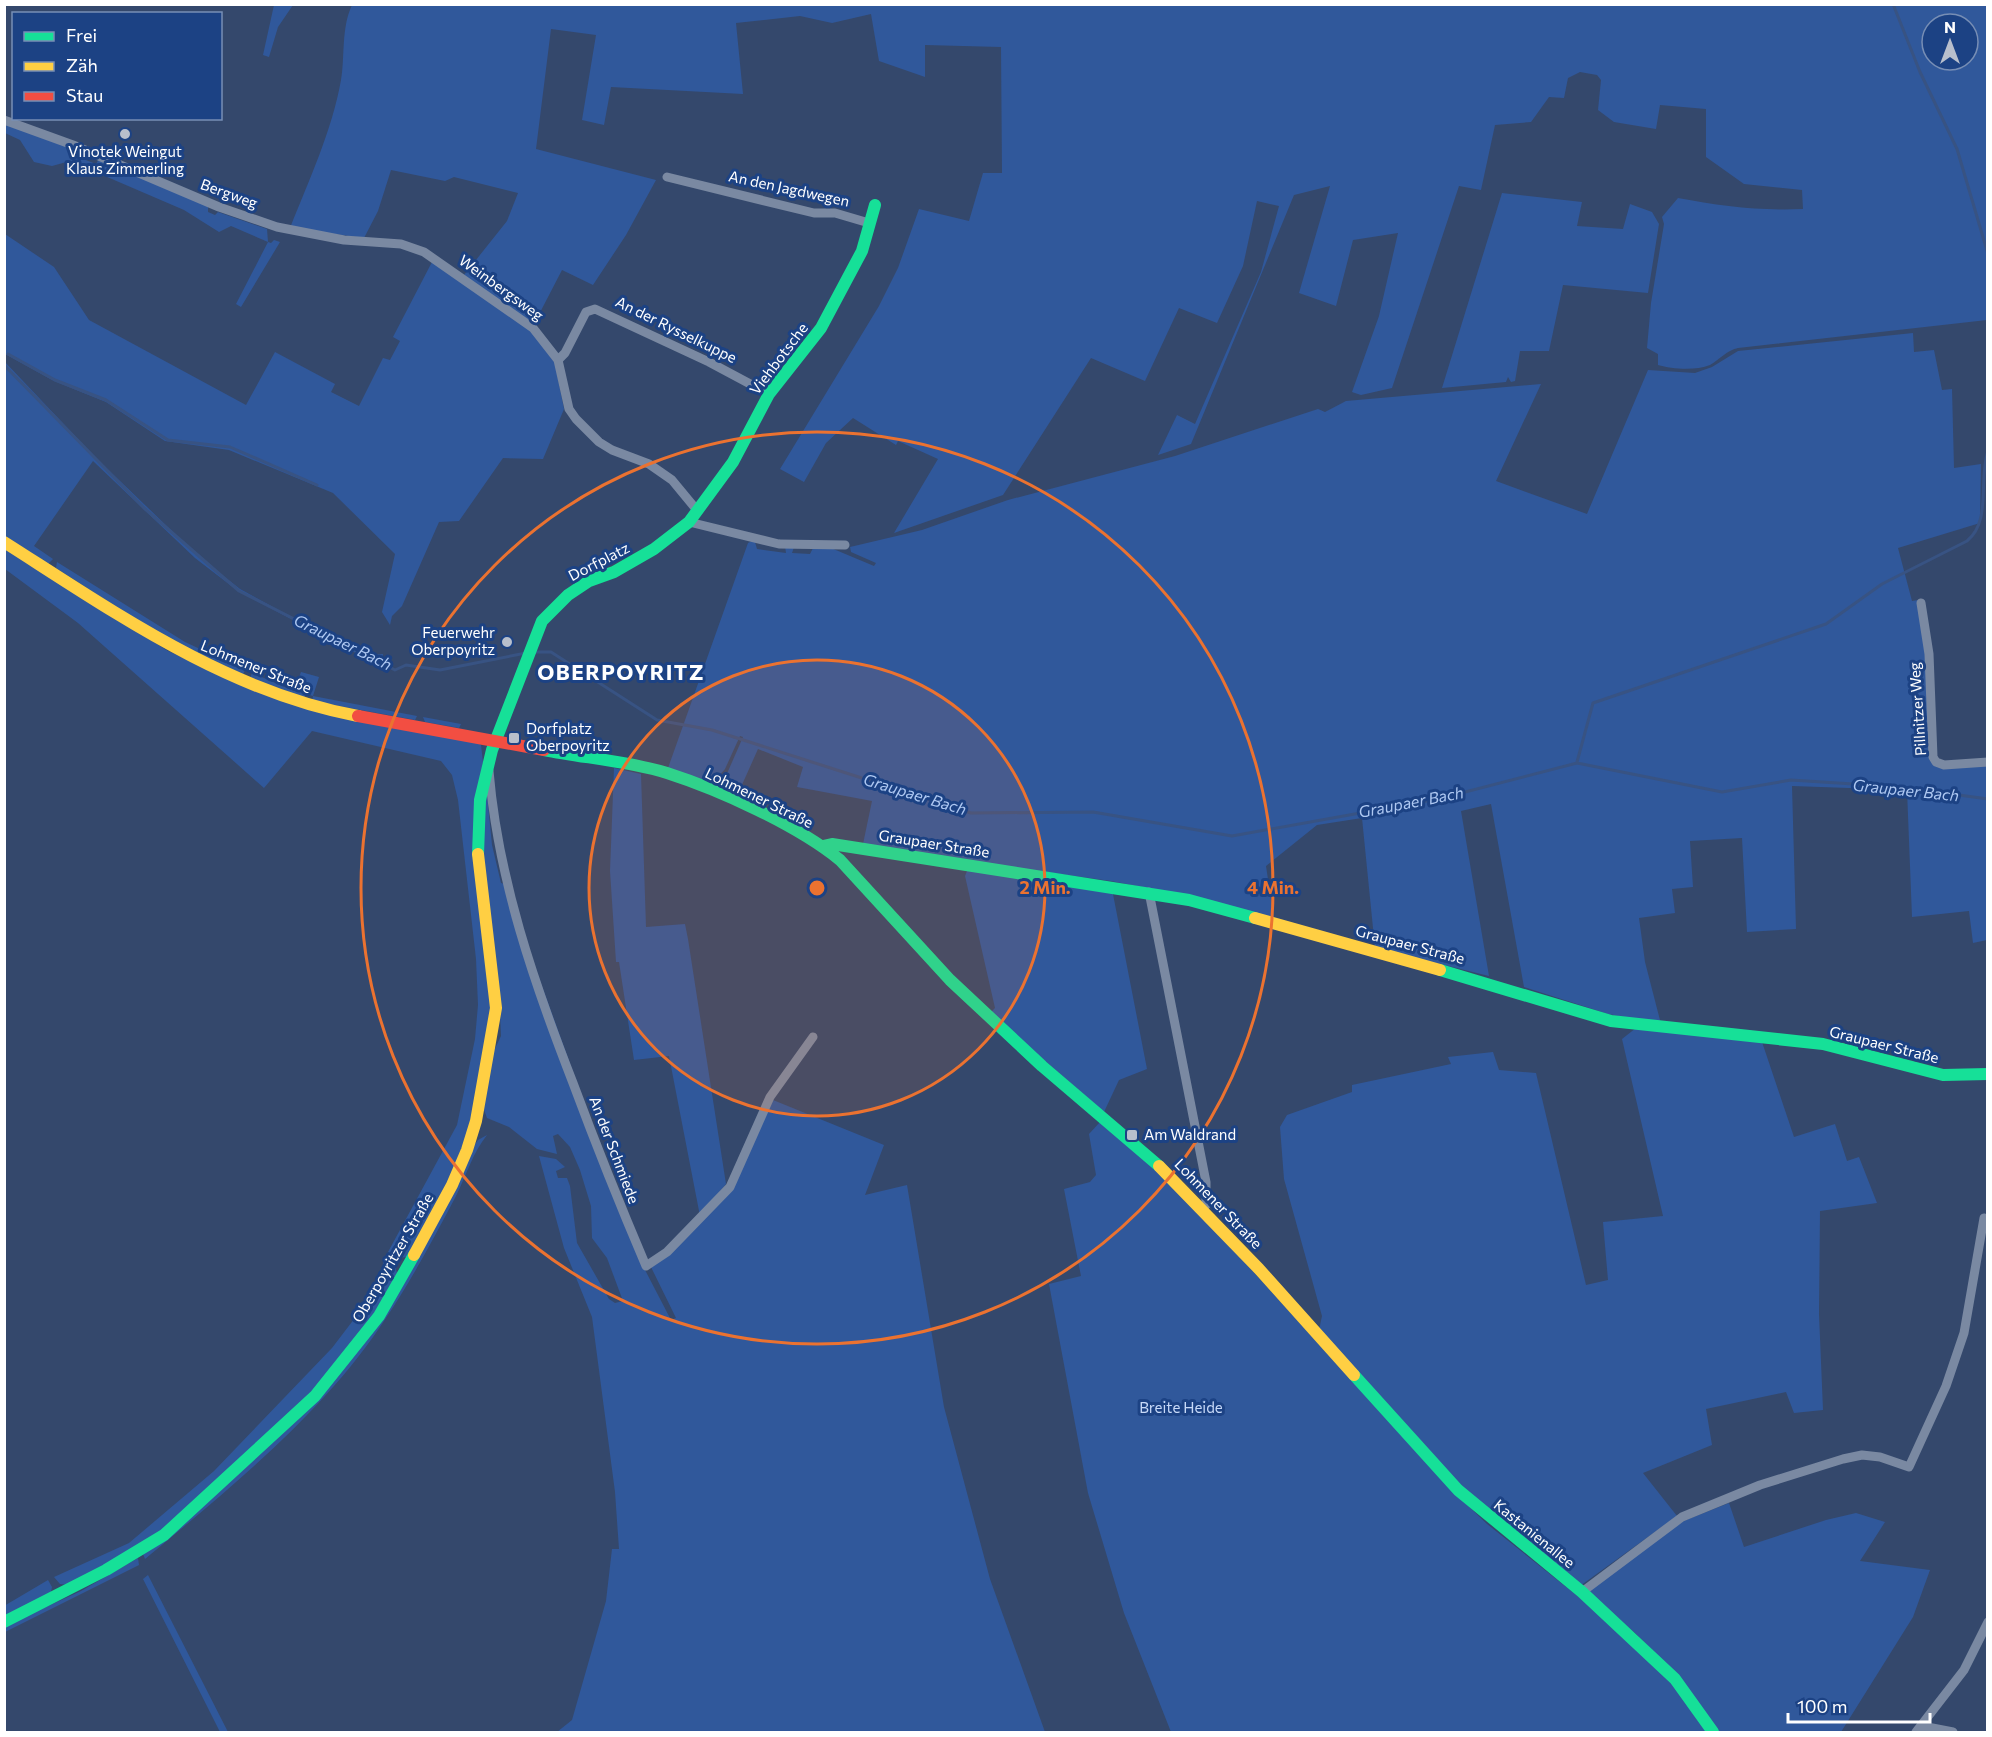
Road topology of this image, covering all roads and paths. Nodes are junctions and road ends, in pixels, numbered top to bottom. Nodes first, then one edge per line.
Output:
1 (4, 120) edge
2 (667, 177) dead end
3 (875, 205) dead end
4 (869, 223) junction
5 (277, 227) joint
6 (558, 360) junction
7 (769, 394) junction
8 (696, 509) junction
9 (689, 522) junction
10 (4, 542) edge
11 (845, 545) dead end
12 (1921, 603) dead end
13 (496, 740) junction
14 (1988, 762) edge
15 (489, 766) junction
16 (823, 846) junction
17 (1149, 892) junction
18 (813, 1037) dead end
19 (1988, 1074) edge
20 (1203, 1209) junction
21 (1984, 1218) dead end
22 (1337, 1356) joint
23 (1582, 1592) junction
24 (4, 1622) edge
25 (1987, 1624) edge
26 (1919, 1729) edge
27 (1713, 1732) edge
28 (1953, 1732) edge

1 - 5 street, Bergweg
2 - 4 street, An den Jagdwegen
3 - 4 street, Viehbotsche
4 - 7 street, Viehbotsche
5 - 6 street, Weinbergsweg
6 - 7 street, An der Rysselkuppe
6 - 8 street, Weinbergsweg
7 - 8 street, Viehbotsche
8 - 9 street, Viehbotsche
9 - 11 street
9 - 13 street, Dorfplatz
10 - 13 street, Lohmener Straße
12 - 14 street, Pillnitzer Weg
13 - 15 street, Oberpoyritzer Straße
13 - 16 street, Lohmener Straße
15 - 18 street, An der Schmiede
15 - 24 street, Oberpoyritzer Straße
16 - 17 street, Graupaer Straße
16 - 20 street, Lohmener Straße
17 - 19 street, Graupaer Straße
17 - 20 street
20 - 22 street, Lohmener Straße
21 - 23 street
22 - 23 street, Kastanienallee
23 - 27 street, Kastanienallee
25 - 26 street
26 - 28 street

